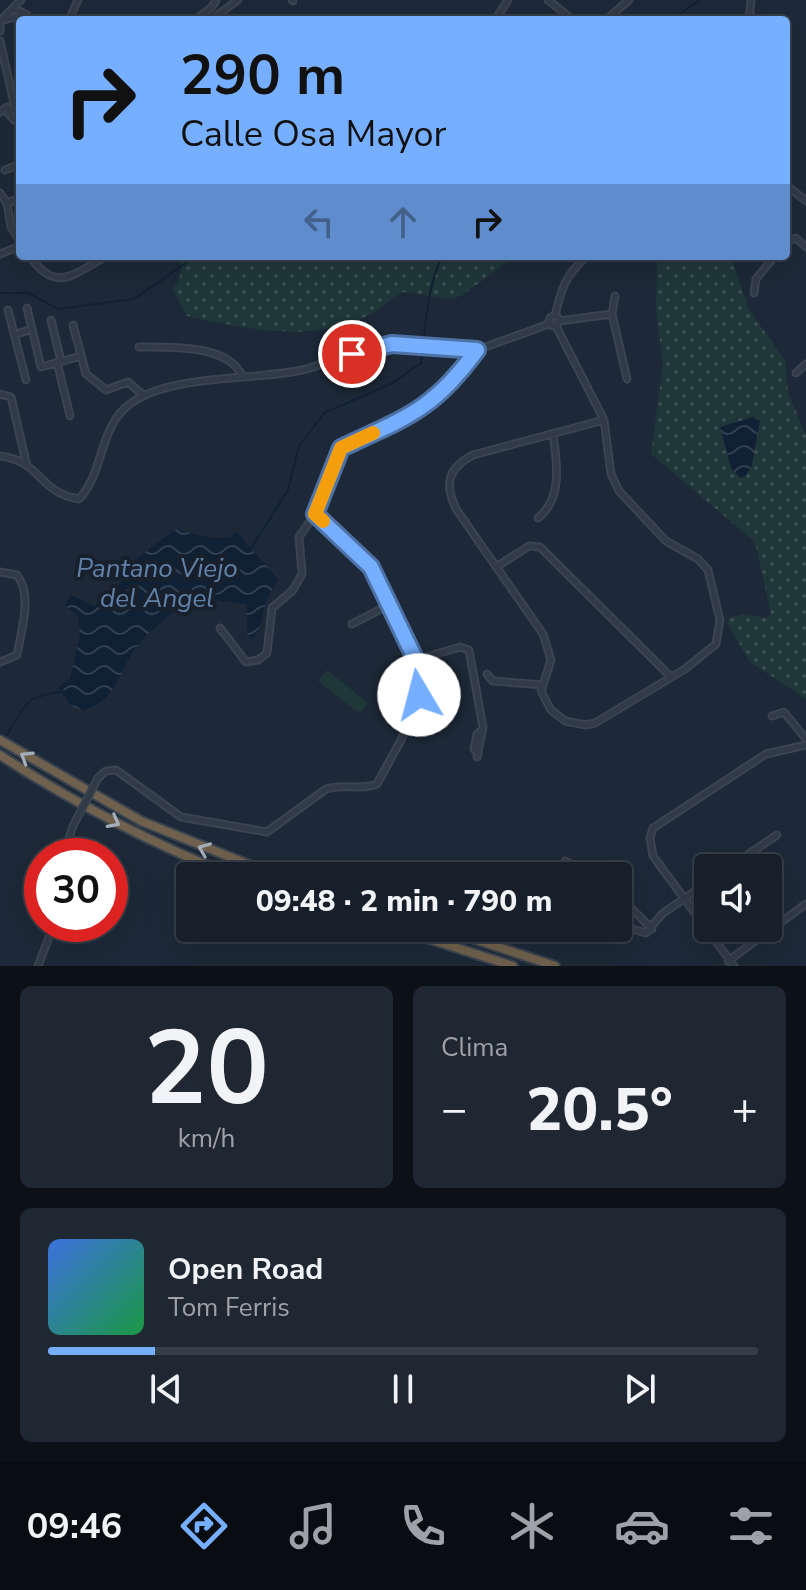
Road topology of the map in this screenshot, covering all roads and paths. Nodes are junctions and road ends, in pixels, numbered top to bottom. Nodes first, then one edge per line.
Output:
1 (21, 0) edge
2 (216, 0) edge
3 (238, 0) edge
4 (548, 0) edge
5 (629, 0) edge
6 (0, 11) edge
7 (10, 11) junction
8 (22, 16) edge
9 (200, 16) edge
10 (216, 16) edge
11 (568, 16) edge
12 (611, 16) edge
13 (0, 21) edge
14 (0, 31) edge
15 (0, 41) edge
16 (2, 58) edge
17 (16, 110) edge
18 (16, 166) edge
19 (5, 170) dead end
20 (790, 188) edge
21 (0, 193) edge
22 (16, 200) edge
23 (806, 201) edge
24 (7, 203) junction
25 (16, 236) edge
26 (32, 260) edge
27 (99, 260) edge
28 (582, 260) edge
29 (772, 260) edge
30 (754, 293) dead end
31 (615, 296) dead end
32 (27, 308) dead end
33 (8, 310) dead end
34 (612, 314) junction
35 (51, 320) dead end
36 (555, 322) junction
37 (73, 325) dead end
38 (32, 329) junction
39 (14, 335) junction
40 (139, 347) dead end
41 (477, 350) junction
42 (81, 356) junction
43 (59, 362) junction
44 (806, 364) edge
45 (796, 373) dead end
46 (241, 374) junction
47 (627, 379) dead end
48 (26, 380) dead end
49 (0, 394) edge
50 (143, 395) junction
51 (70, 416) dead end
52 (604, 420) junction
53 (553, 434) junction
54 (0, 456) edge
55 (26, 462) junction
56 (315, 514) junction
57 (538, 518) dead end
58 (496, 567) junction
59 (0, 572) edge
60 (389, 605) junction
61 (352, 624) dead end
62 (220, 628) dead end
63 (416, 660) junction
64 (0, 662) edge
65 (487, 674) dead end
66 (671, 677) junction
67 (543, 685) junction
68 (772, 716) dead end
69 (806, 739) edge
70 (0, 740) edge
71 (806, 745) edge
72 (0, 755) edge
73 (477, 756) dead end
74 (777, 835) dead end
75 (69, 838) edge
76 (749, 854) edge
77 (200, 862) edge
78 (242, 862) edge
79 (694, 891) edge
80 (684, 898) junction
81 (806, 904) edge
82 (632, 909) edge
83 (632, 929) edge
84 (652, 929) junction
85 (47, 942) edge
86 (438, 942) edge
87 (483, 942) edge
88 (731, 964) edge
89 (38, 966) edge
90 (513, 966) edge
91 (555, 966) edge

1 - 7 street
2 - 9 street
3 - 10 street
4 - 11 street
5 - 12 street
6 - 7 street
7 - 8 street
7 - 13 street
13 - 14 street
15 - 16 street
16 - 17 street
18 - 19 street
20 - 23 street
21 - 24 street
22 - 24 street
24 - 25 street
26 - 27 street
28 - 36 street
29 - 30 street
31 - 34 street
32 - 38 street
33 - 39 street
34 - 36 street
34 - 47 street
35 - 43 street
36 - 41 street
36 - 52 street
37 - 42 street
38 - 39 street
38 - 43 street
39 - 48 street
40 - 46 street
41 - 46 street
41 - 56 street
42 - 43 street
42 - 50 street
43 - 51 street
44 - 45 street
46 - 50 street
49 - 55 street
50 - 55 street
52 - 53 street
52 - 66 street
53 - 57 street
53 - 58 street
54 - 55 street
56 - 60 street
56 - 62 street
58 - 66 street
58 - 67 street
59 - 64 street
60 - 61 street
60 - 63 street
63 - 73 street
63 - 75 street, bridge
65 - 67 street
66 - 67 street
68 - 69 street
78 -> 70 highway
71 - 80 street
72 -> 77 highway
74 - 76 street
79 - 80 street
80 - 84 street
80 - 88 street
81 - 88 street
82 - 84 street
83 - 84 street
85 - 89 street
86 - 90 highway
87 - 91 highway

